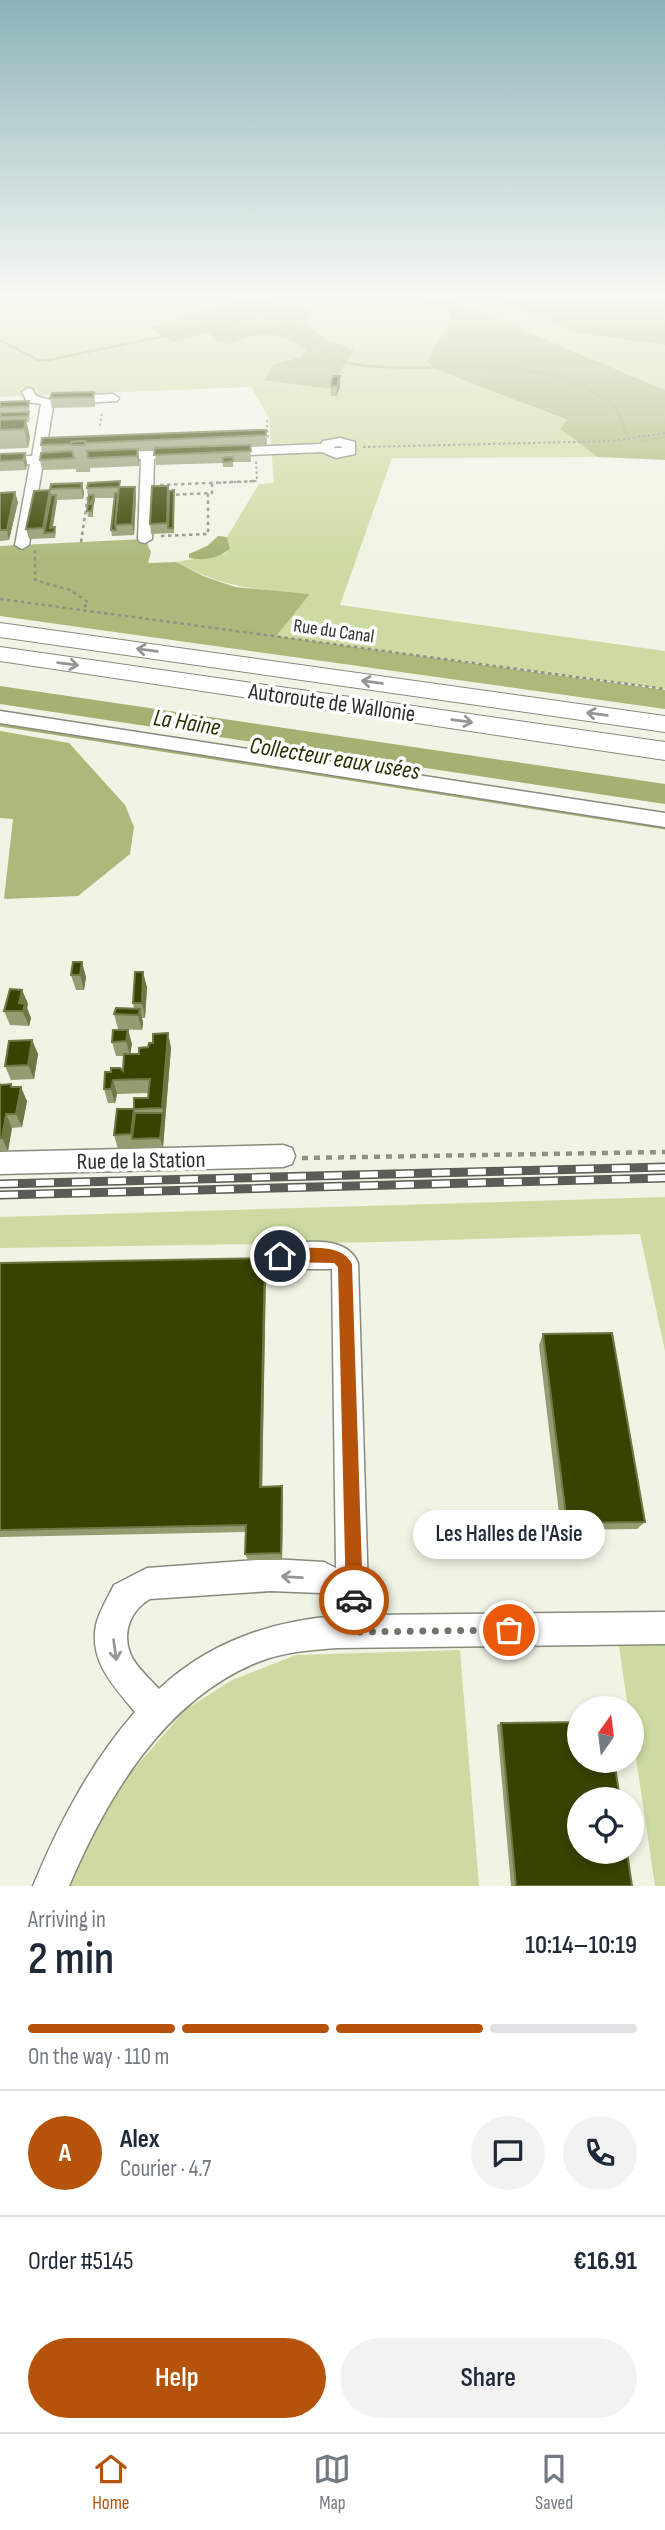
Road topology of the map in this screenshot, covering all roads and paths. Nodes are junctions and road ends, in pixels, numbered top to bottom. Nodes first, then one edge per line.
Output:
1 (28, 392) dead end
2 (113, 398) dead end
3 (48, 401) junction
4 (267, 420) dead end
5 (665, 433) edge
6 (351, 447) joint
7 (262, 451) junction
8 (148, 455) junction
9 (37, 459) junction
10 (0, 461) edge
11 (212, 483) junction
12 (89, 489) edge
13 (147, 490) junction
14 (208, 493) junction
15 (145, 538) joint
16 (80, 542) dead end
17 (28, 545) joint
18 (0, 599) edge
19 (88, 603) junction
20 (82, 610) junction
21 (97, 612) junction
22 (0, 629) edge
23 (0, 654) edge
24 (665, 690) edge
25 (0, 717) edge
26 (665, 724) edge
27 (665, 751) edge
28 (665, 820) edge
29 (665, 1152) edge
30 (283, 1156) joint
31 (0, 1163) edge
32 (280, 1256) dead end
33 (355, 1598) junction
34 (665, 1628) edge
35 (354, 1632) junction
36 (158, 1713) junction
37 (51, 1886) edge

1 - 3 street
2 - 3 street
3 - 9 street
4 - 7 path
5 - 6 path
6 - 7 street
7 - 8 street
7 - 11 path
8 - 9 street
8 - 13 street
9 - 10 street
9 - 17 street
11 - 13 path
11 - 14 path
12 - 16 path
13 - 14 path
13 - 15 street
14 - 15 path
17 - 19 path
18 - 20 path, Rue du Canal
19 - 20 path
19 - 21 path
20 - 21 path, Rue du Canal
21 - 24 path, Rue du Canal
26 -> 22 highway, Autoroute de Wallonie
23 -> 27 highway, Autoroute de Wallonie
25 - 28 street
29 - 30 path
30 - 31 street, Rue de la Station
32 - 33 street
33 - 35 street
33 -> 36 street
34 - 35 street
35 - 36 street
36 - 37 street

